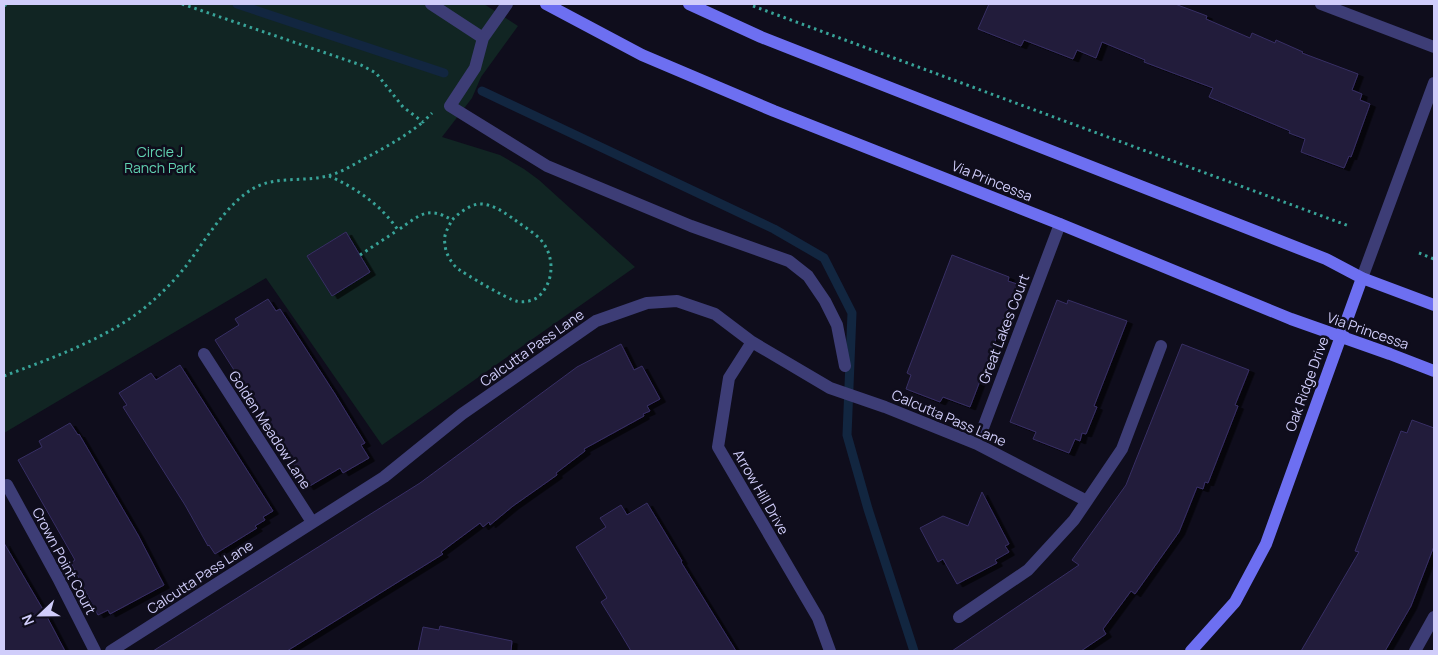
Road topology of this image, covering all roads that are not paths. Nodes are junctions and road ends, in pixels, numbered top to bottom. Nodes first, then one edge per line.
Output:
1 (431, 4) edge
2 (508, 4) edge
3 (546, 4) edge
4 (689, 4) edge
5 (1321, 4) edge
6 (482, 38) junction
7 (1434, 48) edge
8 (1434, 84) edge
9 (1060, 224) junction
10 (1362, 278) junction
11 (1434, 305) edge
12 (1340, 337) junction
13 (752, 342) junction
14 (1161, 346) dead end
15 (204, 354) dead end
16 (845, 366) dead end
17 (1434, 372) edge
18 (976, 444) junction
19 (6, 485) dead end
20 (1087, 500) junction
21 (312, 522) junction
22 (959, 617) dead end
23 (1434, 617) edge
24 (1198, 649) edge
25 (95, 651) edge
26 (111, 651) edge
27 (830, 651) edge
28 (1415, 651) edge

1 - 6 street
2 - 6 street
3 - 9 street, Via Princessa
4 - 10 street
5 - 7 street
6 - 16 street
8 - 10 street, Oak Ridge Drive
9 - 12 street, Via Princessa
9 - 18 street, Great Lakes Court
10 - 11 street
10 - 12 street, Oak Ridge Drive
12 - 17 street, Via Princessa
12 - 24 street, Oak Ridge Drive
13 - 18 street, Calcutta Pass Lane
13 - 21 street, Calcutta Pass Lane
13 - 27 street, Arrow Hill Drive
14 - 20 street
15 - 21 street, Golden Meadow Lane
18 - 20 street, Calcutta Pass Lane
19 - 25 street, Crown Point Court
20 - 22 street
21 - 26 street, Calcutta Pass Lane
23 - 28 street

